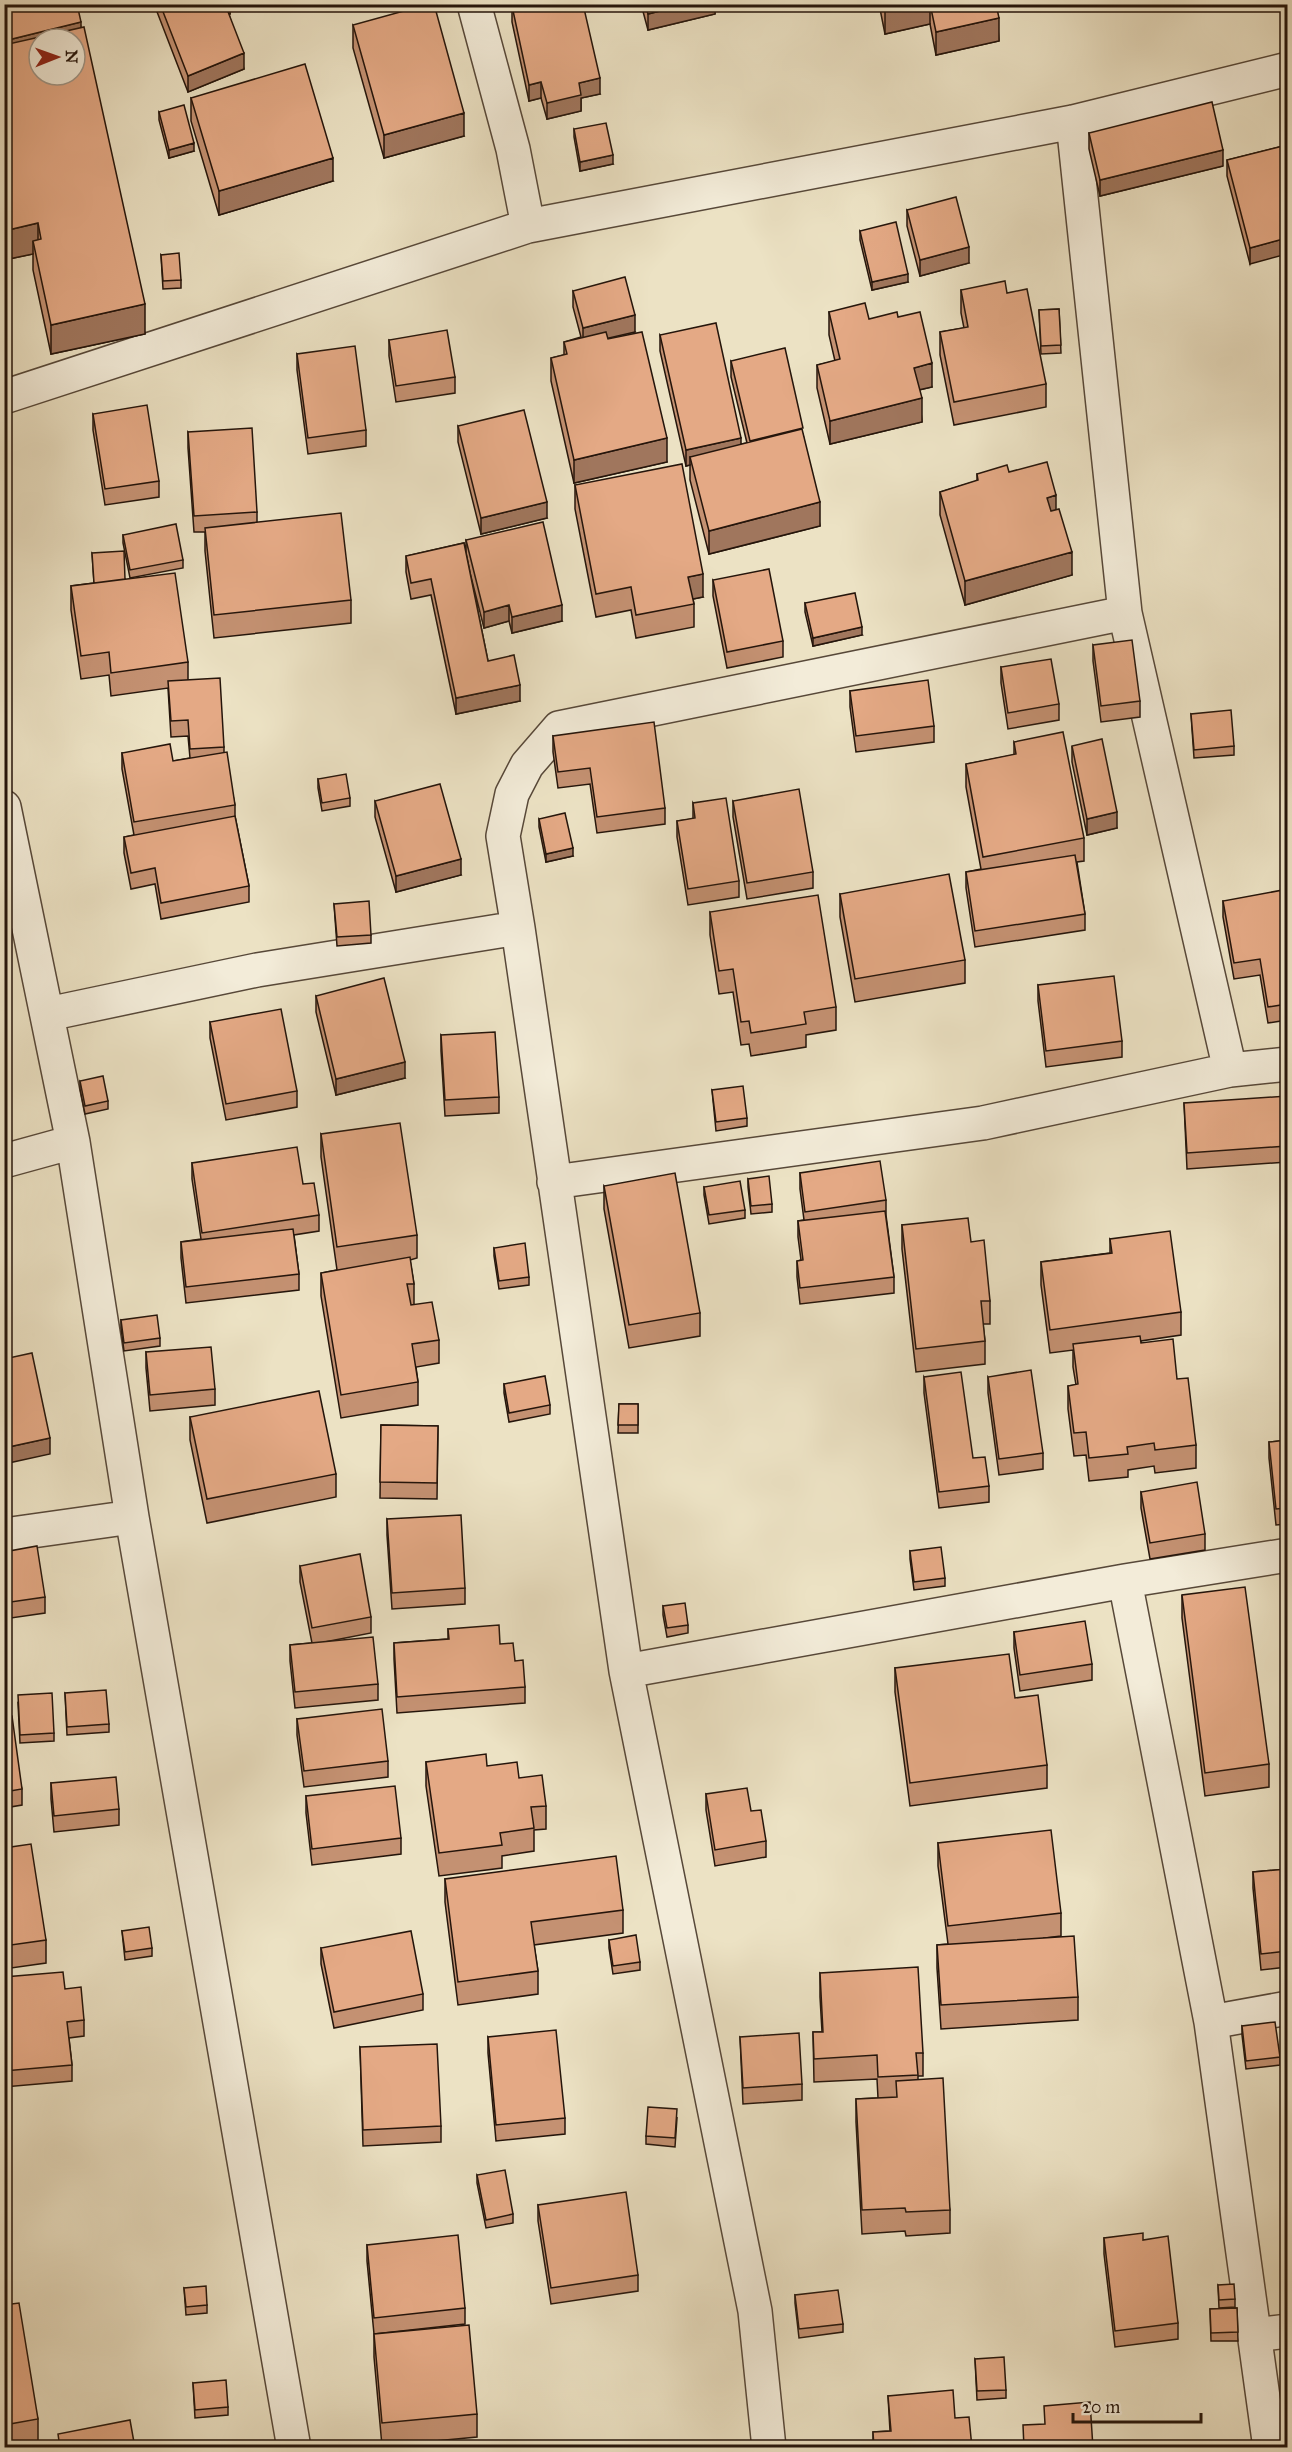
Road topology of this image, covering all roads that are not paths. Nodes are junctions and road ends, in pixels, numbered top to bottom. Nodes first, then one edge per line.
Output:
1 (474, 4) edge
2 (1287, 69) edge
3 (1073, 122) junction
4 (528, 226) junction
5 (4, 397) edge
6 (1125, 613) junction
7 (4, 807) edge
8 (518, 928) junction
9 (48, 1014) junction
10 (1287, 1064) edge
11 (1230, 1070) junction
12 (73, 1142) junction
13 (4, 1161) edge
14 (554, 1182) junction
15 (132, 1517) junction
16 (4, 1535) edge
17 (1287, 1555) edge
18 (1125, 1581) junction
19 (626, 1671) junction
20 (1287, 2007) edge
21 (1211, 2022) junction
22 (1287, 2331) edge
23 (1255, 2335) junction
24 (294, 2448) edge
25 (769, 2448) edge
26 (1270, 2448) edge

1 - 4 street
2 - 3 street
3 - 4 street
3 - 6 street
4 - 5 street
6 - 8 street
6 - 11 street
7 - 9 street
8 - 9 street
8 - 14 street
9 - 12 street
10 - 11 street
11 - 14 street
12 - 13 street
12 - 15 street
14 - 19 street
15 - 16 street
15 - 24 street
17 - 18 street
18 - 19 street
18 - 21 street
19 - 25 street
20 - 21 street
21 - 23 street
22 - 23 street
23 - 26 street

